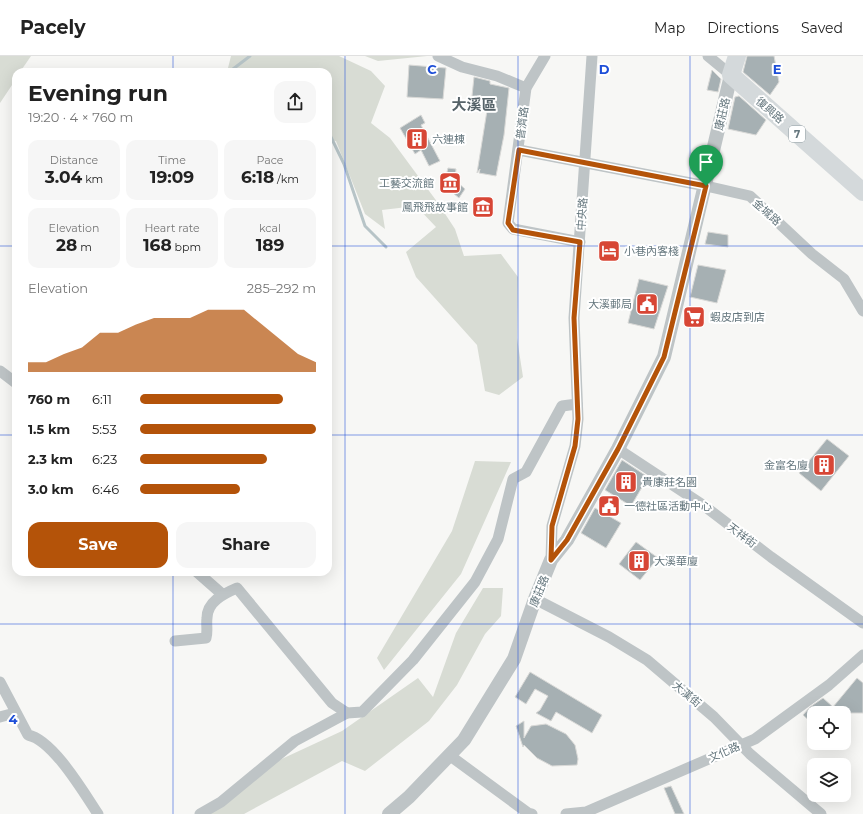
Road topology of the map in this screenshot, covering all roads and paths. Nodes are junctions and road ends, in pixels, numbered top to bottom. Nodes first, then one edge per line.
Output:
1 (438, 56) edge
2 (545, 56) edge
3 (592, 56) edge
4 (708, 56) edge
5 (737, 56) edge
6 (731, 75) junction
7 (526, 88) junction
8 (519, 150) junction
9 (585, 163) junction
10 (861, 185) edge
11 (706, 186) junction
12 (580, 242) junction
13 (863, 311) edge
14 (0, 371) edge
15 (12, 380) edge
16 (577, 404) junction
17 (618, 449) junction
18 (551, 560) junction
19 (202, 576) edge
20 (222, 594) junction
21 (535, 598) junction
22 (863, 623) edge
23 (175, 641) dead end
24 (863, 655) edge
25 (0, 682) edge
26 (15, 712) junction
27 (347, 713) junction
28 (0, 717) edge
29 (740, 745) junction
30 (449, 755) junction
31 (98, 814) edge
32 (200, 814) edge
33 (389, 814) edge
34 (532, 814) edge
35 (566, 814) edge
36 (821, 814) edge

1 - 7 street
2 - 7 street
3 - 9 street, 中央路
4 - 6 street
5 - 6 main road
6 - 10 main road, 復興路 / 7
6 - 11 street, 康莊路
7 - 8 street, 普濟路
8 - 9 street, 金城路
8 - 12 street, 普濟路
9 - 11 street, 金城路
9 - 12 street, 中央路
11 - 13 street, 金城路
11 - 17 street, 康莊路
12 - 16 street, 中央路
14 - 15 street
16 - 18 street, 中央路
16 - 27 street
17 - 18 street, 康莊路
17 - 22 street, 天祥街
18 - 21 street, 康莊路
19 - 20 street
20 - 23 street
20 - 27 street
21 - 29 street, 大漢街
21 - 30 street, 康莊路
24 - 29 street, 文化路
25 - 26 street
26 - 28 street
26 - 31 street
27 - 32 street
29 - 35 street, 文化路
29 - 36 street, 大漢街
30 - 33 street, 康莊路
30 - 34 street

